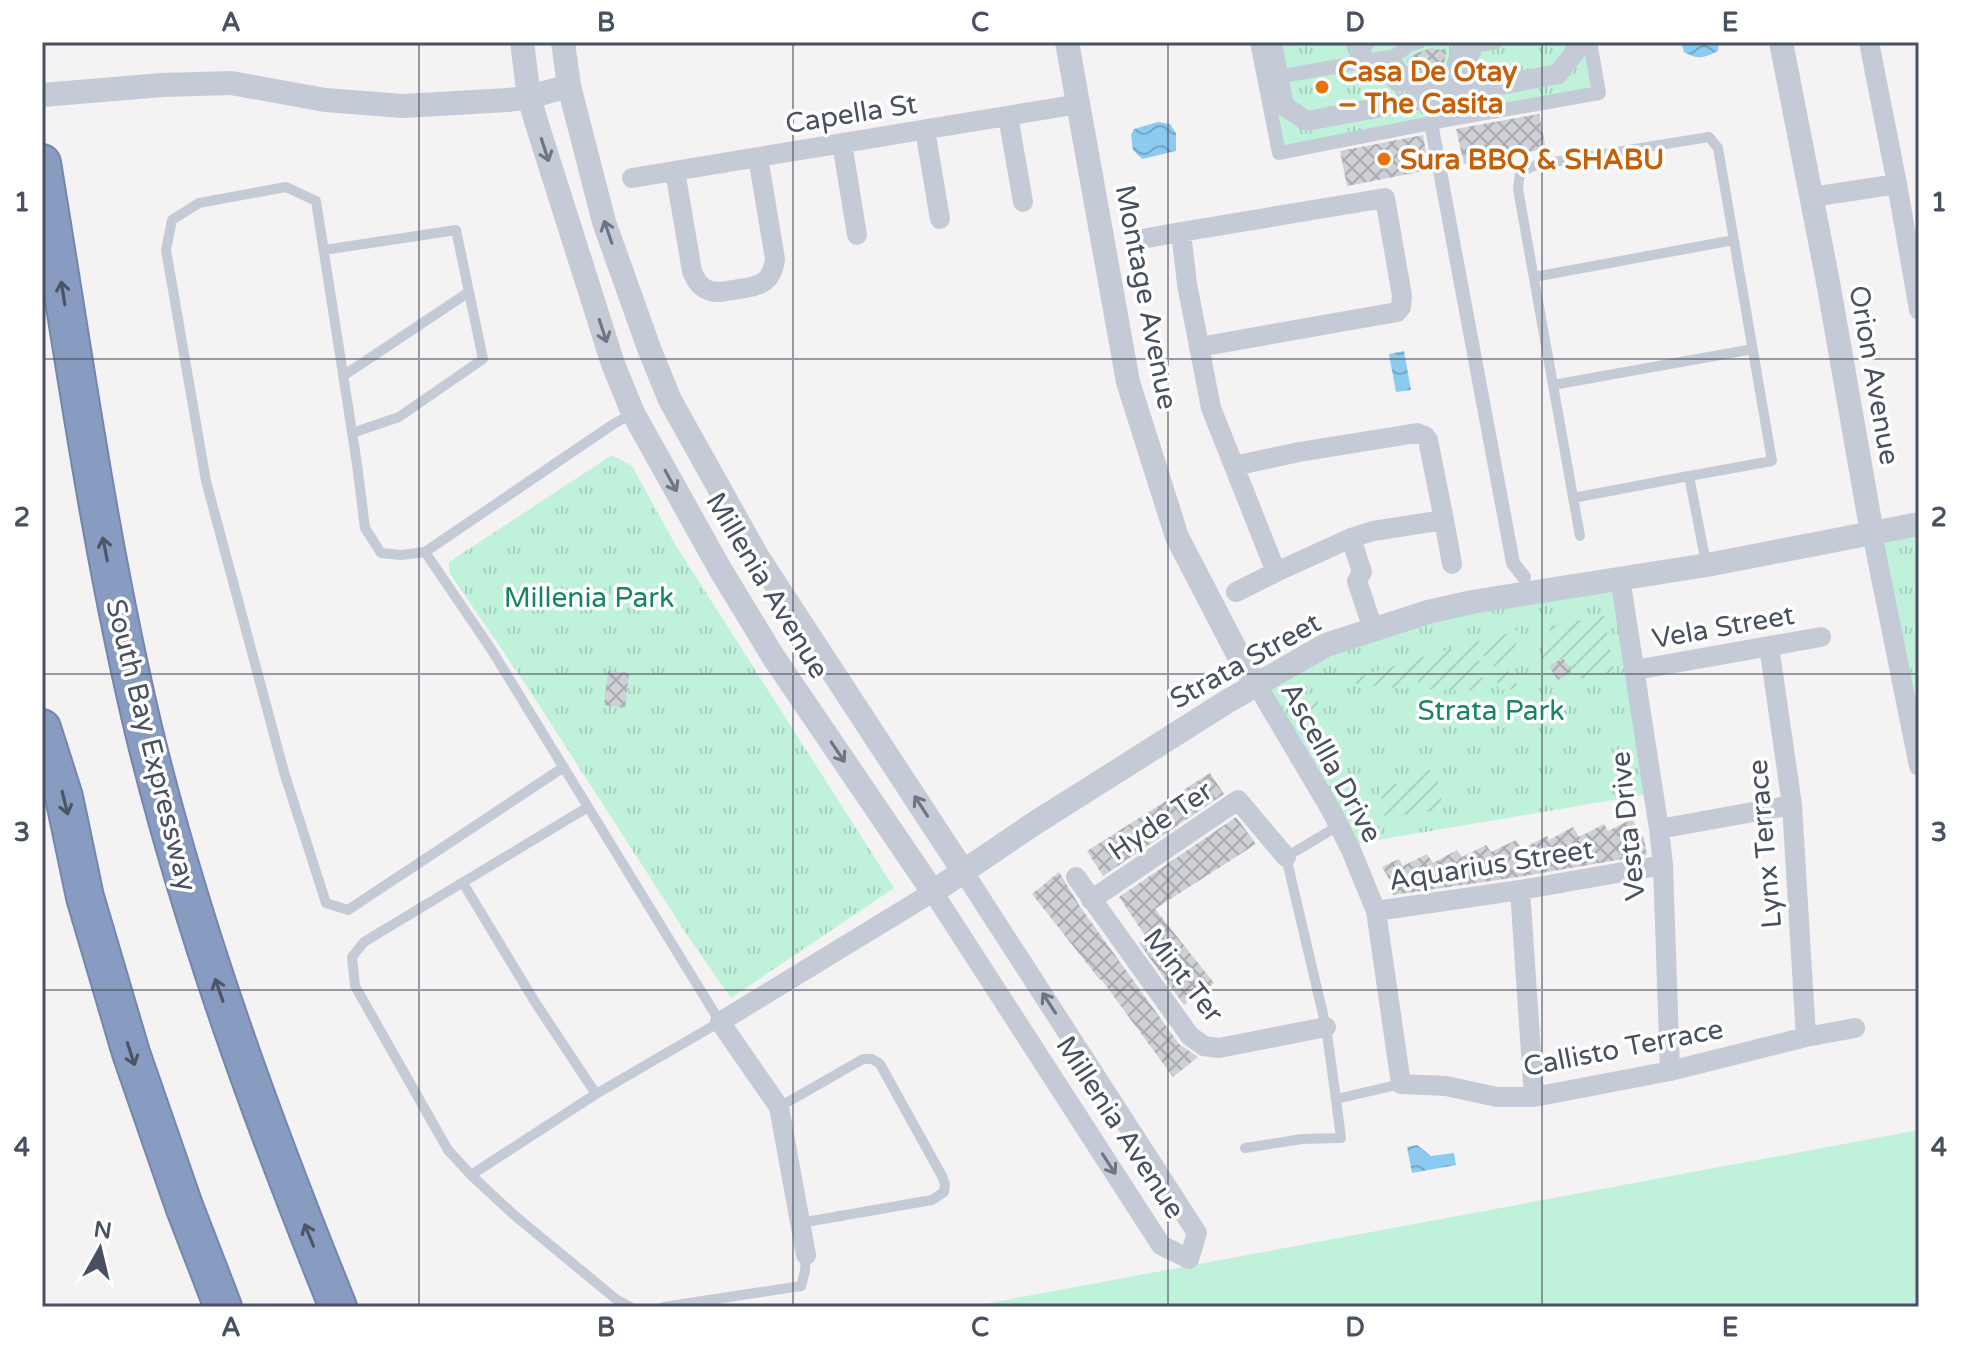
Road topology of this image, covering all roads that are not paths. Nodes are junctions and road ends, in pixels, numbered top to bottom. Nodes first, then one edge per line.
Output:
1 (522, 42) edge
2 (563, 42) edge
3 (1067, 42) edge
4 (1257, 42) edge
5 (1272, 42) edge
6 (1419, 42) edge
7 (1452, 42) edge
8 (1496, 42) edge
9 (1574, 42) edge
10 (1590, 42) edge
11 (1781, 42) edge
12 (1869, 42) edge
13 (1475, 43) edge
14 (1365, 53) edge
15 (1271, 78) junction
16 (569, 86) junction
17 (1432, 87) junction
18 (42, 95) edge
19 (529, 97) junction
20 (1079, 104) junction
21 (1008, 116) junction
22 (1435, 122) junction
23 (925, 130) junction
24 (842, 143) junction
25 (758, 157) junction
26 (42, 163) edge
27 (675, 171) junction
28 (632, 178) dead end
29 (1897, 184) junction
30 (1812, 197) junction
31 (1023, 202) dead end
32 (940, 219) dead end
33 (1181, 232) junction
34 (857, 235) dead end
35 (1136, 240) dead end
36 (1734, 240) junction
37 (324, 250) junction
38 (1534, 277) junction
39 (469, 292) junction
40 (1919, 310) edge
41 (1199, 347) junction
42 (1753, 349) junction
43 (343, 376) junction
44 (1553, 385) junction
45 (668, 395) junction
46 (633, 413) junction
47 (352, 433) junction
48 (1234, 466) junction
49 (1689, 476) junction
50 (1573, 498) junction
51 (1444, 520) junction
52 (1919, 524) edge
53 (1872, 533) junction
54 (1580, 536) dead end
55 (1351, 538) junction
56 (425, 552) junction
57 (1452, 564) dead end
58 (1707, 565) junction
59 (1276, 572) junction
60 (1524, 577) dead end
61 (1620, 578) junction
62 (1236, 592) dead end
63 (1380, 627) junction
64 (1821, 637) dead end
65 (1769, 646) junction
66 (1635, 670) junction
67 (1257, 685) junction
68 (42, 728) edge
69 (1919, 766) edge
70 (564, 767) junction
71 (1792, 805) junction
72 (588, 807) junction
73 (1338, 826) junction
74 (1659, 829) junction
75 (1286, 857) junction
76 (1663, 865) junction
77 (963, 871) junction
78 (1076, 877) dead end
79 (463, 883) junction
80 (1520, 890) junction
81 (933, 892) junction
82 (1091, 900) junction
83 (1376, 911) junction
84 (720, 1022) junction
85 (1326, 1027) junction
86 (1855, 1028) dead end
87 (1806, 1037) junction
88 (1670, 1071) junction
89 (1401, 1084) junction
90 (596, 1094) junction
91 (1534, 1097) junction
92 (1336, 1099) junction
93 (779, 1107) junction
94 (1245, 1148) dead end
95 (471, 1175) junction
96 (800, 1223) junction
97 (806, 1255) joint
98 (223, 1307) edge
99 (338, 1307) edge
100 (630, 1307) edge
101 (663, 1307) edge

1 - 19 street, Millenia Avenue
2 - 16 street, Millenia Avenue
3 - 20 street, Montage Avenue
4 - 15 street
5 - 15 street
6 - 14 street
7 - 13 street
8 - 13 street
9 - 17 street
10 - 22 street
11 - 30 street, Orion Avenue
12 - 29 street
13 - 17 street
14 - 15 street
14 - 17 street
15 - 17 street
15 - 22 street
16 - 19 street
45 -> 16 street, Millenia Avenue
17 - 22 street
18 - 19 street
19 -> 46 street, Millenia Avenue
20 - 21 street, Capella St
20 - 67 street, Montage Avenue
21 - 23 street, Capella St
21 - 31 street
22 - 60 street
23 - 24 street, Capella St
23 - 32 street
24 - 25 street, Capella St
24 - 34 street
25 - 27 street, Capella St
25 - 27 street
99 -> 26 highway, South Bay Expressway
27 - 28 street, Capella St
29 - 30 street
29 - 40 street
30 - 53 street, Orion Avenue
33 - 35 street
33 - 41 street
33 - 41 street
36 - 38 lane
36 - 38 lane
36 - 42 lane
37 - 39 lane
37 - 43 lane
37 - 70 lane
38 - 44 lane
39 - 43 lane
39 - 47 lane
41 - 48 street
42 - 44 lane
42 - 49 lane
43 - 47 lane
44 - 50 lane
45 - 46 street
77 -> 45 street, Millenia Avenue
46 - 56 lane
46 -> 81 street, Millenia Avenue
47 - 56 lane
48 - 51 street
48 - 59 street
49 - 50 lane
49 - 58 lane
50 - 54 lane
51 - 55 street
51 - 57 street
52 - 53 street, Strata Street
53 - 58 street, Strata Street
53 - 69 street, Orion Avenue
55 - 59 street
55 - 63 street
56 - 70 lane
58 - 61 street, Strata Street
59 - 62 street
61 - 63 street, Strata Street
61 - 66 street, Vesta Drive
63 - 67 street, Strata Street
64 - 65 street, Vela Street
65 - 66 street, Vela Street
65 - 71 street, Lynx Terrace
66 - 74 street, Vesta Drive
67 - 73 street, Ascellla Drive
67 - 77 street, Strata Street
68 -> 98 highway
70 - 72 lane
71 - 74 street
71 - 87 street, Lynx Terrace
72 - 79 lane
72 - 84 lane
73 - 75 lane
73 - 83 street, Ascellla Drive
74 - 76 street, Vesta Drive
75 - 82 street, Hyde Ter
75 - 85 lane
76 - 80 street, Aquarius Street
76 - 88 street, Vesta Drive
77 - 81 street, Strata Street
81 -> 77 street, Millenia Avenue
78 - 82 street, Mint Ter
79 - 90 lane
79 - 95 lane
80 - 83 street, Aquarius Street
80 - 91 street
81 - 84 street, Strata Street
82 - 85 street, Mint Ter
83 - 89 street, Ascellla Drive
84 - 90 lane
84 - 93 street
85 - 92 lane
86 - 87 street, Callisto Terrace
87 - 88 street, Callisto Terrace
88 - 91 street, Callisto Terrace
89 - 91 street, Callisto Terrace
89 - 92 lane
90 - 95 lane
92 - 94 lane
93 - 96 street
93 - 96 lane
95 - 100 lane
96 - 97 street
97 - 101 lane

